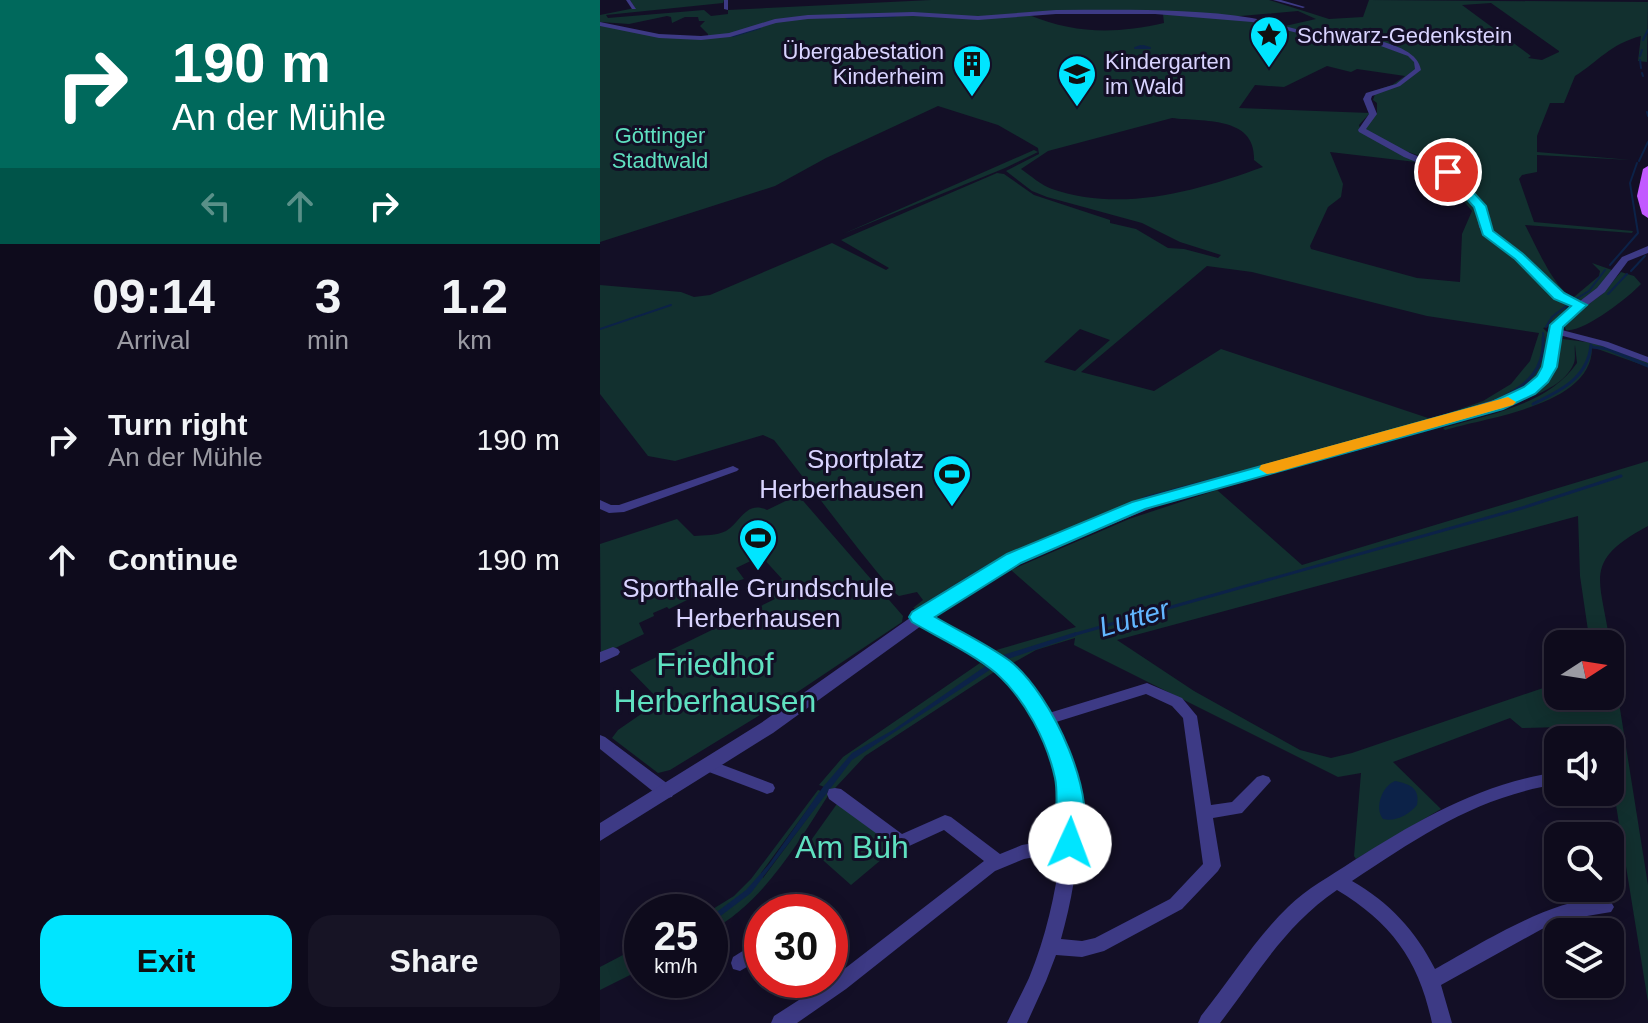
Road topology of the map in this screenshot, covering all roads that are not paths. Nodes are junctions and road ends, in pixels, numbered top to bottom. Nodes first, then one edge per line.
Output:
1 (628, 0) edge
2 (726, 0) edge
3 (1275, 0) edge
4 (1303, 7) dead end
5 (634, 8) dead end
6 (726, 9) dead end
7 (600, 24) edge
8 (632, 26) dead end
9 (621, 28) junction
10 (1648, 169) edge
11 (1648, 214) edge
12 (1644, 249) edge
13 (1580, 305) junction
14 (1554, 331) junction
15 (1648, 360) edge
16 (733, 469) dead end
17 (600, 504) edge
18 (920, 617) junction
19 (1044, 720) junction
20 (600, 741) edge
21 (707, 765) junction
22 (1544, 780) edge
23 (1263, 781) dead end
24 (767, 788) dead end
25 (666, 792) junction
26 (835, 794) dead end
27 (1204, 813) junction
28 (600, 833) edge
29 (1070, 843) junction
30 (997, 861) junction
31 (1344, 877) junction
32 (1605, 907) dead end
33 (1050, 946) junction
34 (744, 960) edge
35 (740, 963) dead end
36 (848, 968) edge
37 (1433, 980) junction
38 (810, 998) edge
39 (1214, 1021) edge
40 (781, 1023) edge
41 (1017, 1023) edge
42 (1442, 1023) edge

1 - 5 street
2 - 6 street
3 - 4 street
7 - 9 street
8 - 9 street
9 - 13 street
10 - 11 main road
12 - 13 street
13 - 14 street
14 - 15 street
14 - 18 street
16 - 17 street
18 - 19 street
18 - 21 street
19 - 27 street
19 - 29 street
20 - 25 street
21 - 24 street
21 - 25 street
22 - 31 street
23 - 27 street
25 - 28 street
26 - 30 street
27 - 33 street
29 - 30 street
29 - 33 street
30 - 36 street
31 - 37 street
31 - 39 street
32 - 37 street
33 - 41 street
34 - 35 street
37 - 42 street
38 - 40 street

